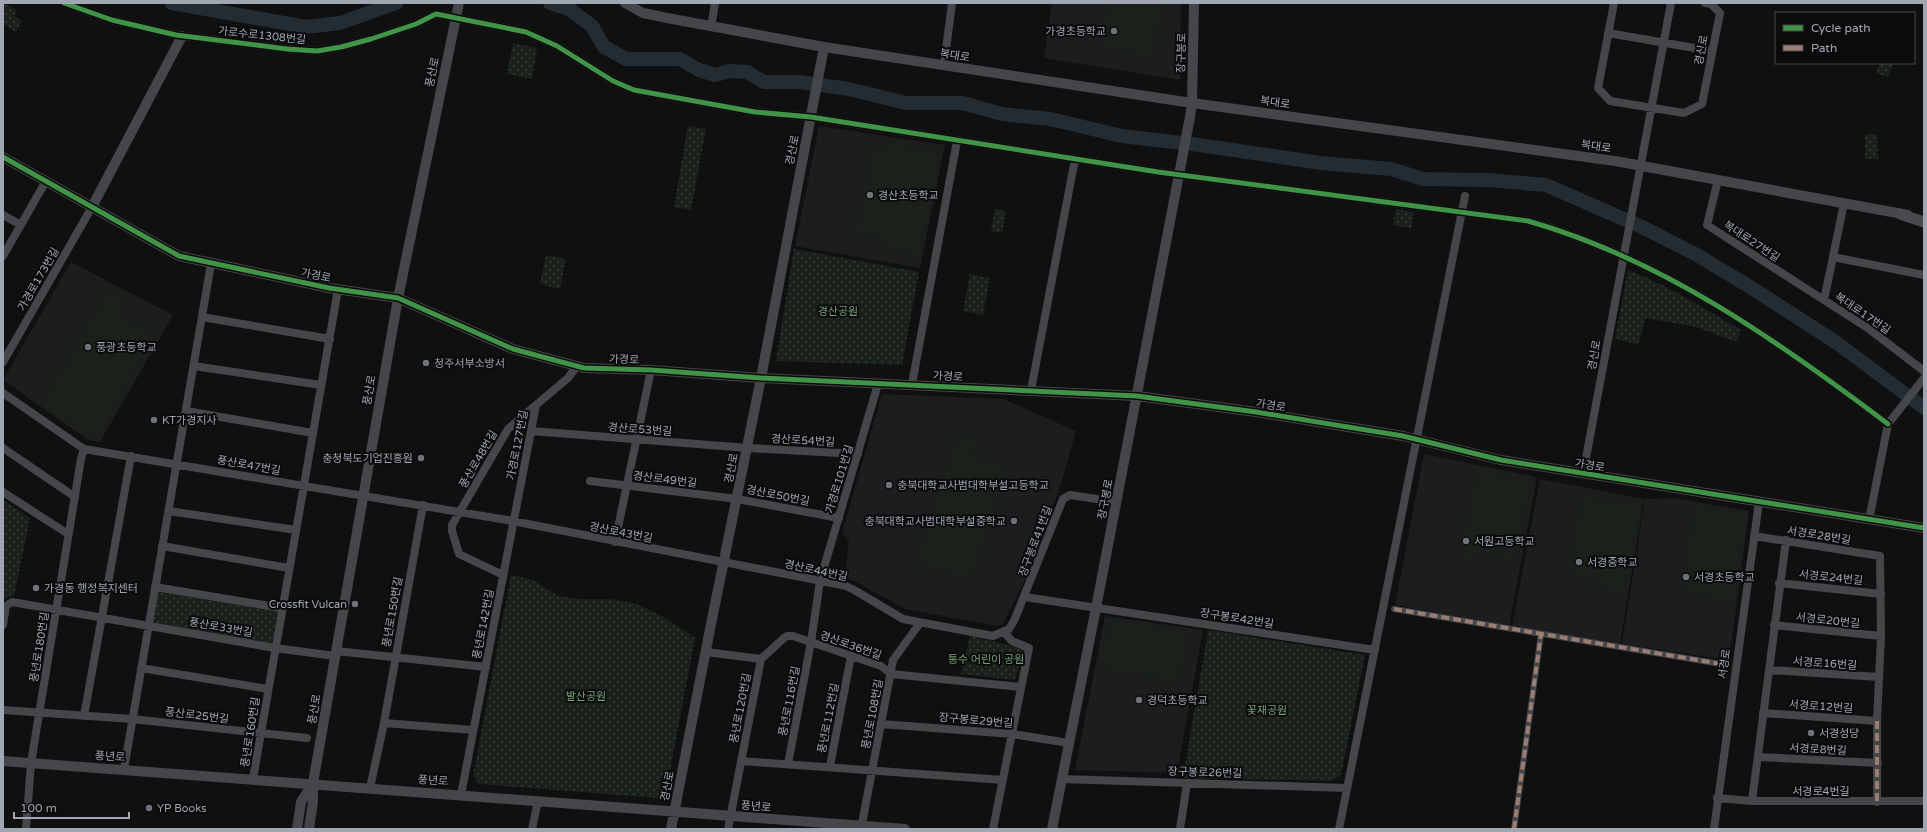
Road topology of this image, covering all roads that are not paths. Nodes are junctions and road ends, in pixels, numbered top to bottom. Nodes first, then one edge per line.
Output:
1 (64, 3) edge
2 (459, 3) edge
3 (625, 3) edge
4 (715, 3) edge
5 (952, 3) edge
6 (1194, 3) edge
7 (1614, 3) edge
8 (1671, 3) edge
9 (1705, 3) edge
10 (456, 17) junction
11 (712, 26) junction
12 (1608, 33) junction
13 (182, 36) junction
14 (1664, 43) junction
15 (824, 47) junction
16 (1712, 51) junction
17 (944, 65) junction
18 (1192, 103) junction
19 (1651, 107) junction
20 (811, 114) junction
21 (958, 141) junction
22 (3, 157) edge
23 (1075, 159) junction
24 (1640, 165) junction
25 (1180, 174) junction
26 (1718, 180) junction
27 (46, 181) junction
28 (1464, 196) dead end
29 (1844, 203) junction
30 (92, 207) junction
31 (1461, 213) junction
32 (1900, 214) junction
33 (3, 215) edge
34 (1924, 215) edge
35 (1924, 218) edge
36 (1924, 222) edge
37 (21, 225) junction
38 (3, 256) edge
39 (1623, 256) junction
40 (1833, 257) junction
41 (212, 264) junction
42 (1924, 275) edge
43 (338, 289) junction
44 (398, 298) junction
45 (1824, 300) junction
46 (202, 317) junction
47 (330, 339) junction
48 (3, 362) edge
49 (194, 366) junction
50 (577, 366) junction
51 (651, 370) junction
52 (1924, 371) edge
53 (761, 378) junction
54 (1924, 378) edge
55 (878, 384) junction
56 (912, 384) junction
57 (321, 385) junction
58 (1031, 390) junction
59 (3, 393) edge
60 (1137, 396) junction
61 (536, 405) junction
62 (186, 411) junction
63 (1888, 424) junction
64 (531, 431) junction
65 (313, 433) junction
66 (636, 439) junction
67 (1416, 440) junction
68 (3, 448) edge
69 (748, 448) junction
70 (84, 449) junction
71 (858, 454) junction
72 (131, 456) junction
73 (176, 464) junction
74 (1583, 474) junction
75 (590, 481) dead end
76 (303, 485) junction
77 (627, 485) junction
78 (6, 494) edge
79 (364, 495) junction
80 (74, 497) junction
81 (737, 498) junction
82 (1117, 502) junction
83 (1759, 502) junction
84 (423, 505) junction
85 (169, 511) junction
86 (460, 512) junction
87 (839, 518) junction
88 (1869, 520) junction
89 (514, 522) junction
90 (1924, 528) edge
91 (296, 530) junction
92 (68, 534) junction
93 (1754, 536) junction
94 (1786, 540) junction
95 (615, 542) junction
96 (162, 546) junction
97 (724, 562) junction
98 (289, 568) junction
99 (504, 575) junction
100 (820, 581) junction
101 (1779, 583) junction
102 (155, 587) junction
103 (1881, 594) junction
104 (1024, 597) junction
105 (282, 608) junction
106 (1096, 608) junction
107 (56, 609) junction
108 (1394, 609) dead end
109 (103, 618) junction
110 (920, 623) junction
111 (3, 625) edge
112 (1774, 625) junction
113 (148, 626) junction
114 (1004, 632) junction
115 (1541, 634) junction
116 (1881, 636) junction
117 (811, 642) junction
118 (275, 648) junction
119 (1375, 650) junction
120 (706, 652) junction
121 (336, 653) junction
122 (851, 656) junction
123 (394, 658) junction
124 (761, 659) junction
125 (1727, 665) dead end
126 (486, 667) junction
127 (141, 668) junction
128 (1769, 670) junction
129 (891, 674) junction
130 (1879, 677) junction
131 (1021, 687) junction
132 (268, 689) junction
133 (3, 710) edge
134 (39, 713) junction
135 (1763, 713) junction
136 (84, 716) junction
137 (132, 719) junction
138 (1876, 721) junction
139 (384, 723) junction
140 (881, 724) junction
141 (473, 730) junction
142 (261, 734) junction
143 (1012, 734) junction
144 (307, 738) dead end
145 (1069, 743) junction
146 (1758, 757) junction
147 (3, 761) edge
148 (741, 761) junction
149 (31, 763) junction
150 (1878, 763) junction
151 (788, 764) junction
152 (830, 766) junction
153 (124, 770) junction
154 (872, 770) junction
155 (253, 779) junction
156 (1062, 779) junction
157 (1003, 780) junction
158 (313, 783) junction
159 (1187, 783) junction
160 (370, 788) junction
161 (1347, 788) junction
162 (461, 795) junction
163 (1717, 798) junction
164 (538, 801) junction
165 (1752, 801) junction
166 (1924, 801) edge
167 (1877, 802) junction
168 (675, 811) junction
169 (731, 816) junction
170 (861, 828) edge
171 (26, 829) edge
172 (297, 829) edge
173 (309, 829) edge
174 (532, 829) edge
175 (671, 829) edge
176 (728, 829) edge
177 (905, 829) edge
178 (993, 829) edge
179 (1052, 829) edge
180 (1180, 829) edge
181 (1339, 829) edge
182 (1514, 829) edge
183 (1714, 829) edge

1 - 13 street, 가로수로1308번길
2 - 10 street, 풍산로
3 - 11 street, 복대로
4 - 11 street
5 - 17 street
6 - 18 street, 장구봉로
7 - 12 street, 경신로
8 - 14 street
9 - 16 street, 경신로
10 - 13 street, 가로수로1308번길
10 - 20 street, 가로수로1308번길
10 - 44 street, 풍산로
11 - 15 street, 복대로
12 - 14 street
12 - 19 street, 경신로
13 - 30 street
14 - 16 street
14 - 19 street
15 - 17 street, 복대로
15 - 20 street, 경산로
16 - 19 street, 경신로
17 - 18 street, 복대로
18 - 24 street, 복대로
18 - 25 street, 장구봉로
19 - 24 street
20 - 21 street, 가로수로1308번길
20 - 53 street, 경산로
21 - 23 street, 가로수로1308번길
21 - 56 street
22 - 27 street, 가경로
23 - 25 street, 가로수로1308번길
23 - 58 street
24 - 26 street, 복대로
24 - 39 street, 경신로
25 - 31 street, 가로수로1308번길
25 - 60 street, 장구봉로
26 - 29 street, 복대로
26 - 45 street, 복대로27번길
27 - 30 street, 가경로
27 - 37 street
28 - 31 street
29 - 32 street, 복대로
29 - 40 street, 복대로17번길
30 - 41 street, 가경로
30 - 48 street, 가경로173번길
31 - 39 street, 가로수로1308번길
31 - 67 street
32 - 34 main road
32 - 35 street, 복대로
32 - 36 main road
33 - 37 street
37 - 38 street
39 - 63 street, 가로수로1308번길
39 - 74 street, 경신로
40 - 42 street
40 - 45 street, 복대로17번길
41 - 43 street, 가경로
41 - 46 street
43 - 44 street, 가경로
43 - 47 street, 풍년로160번길
44 - 50 street, 가경로
44 - 79 street, 풍산로
45 - 52 street, 복대로17번길
46 - 47 street
46 - 49 street
47 - 57 street, 풍년로160번길
49 - 57 street
49 - 62 street
50 - 51 street, 가경로
50 - 61 street, 가경로127번길
51 - 53 street, 가경로
51 - 66 street
53 - 55 street, 가경로
53 - 69 street, 경산로
54 - 63 street
55 - 56 street, 가경로
55 - 71 street, 가경로101번길
56 - 58 street, 가경로
57 - 65 street, 풍년로160번길
58 - 60 street, 가경로
59 - 70 street, 풍산로47번길
60 - 67 street, 가경로
60 - 82 street, 장구봉로
61 - 64 street, 가경로127번길
61 - 86 street, 풍산로48번길
62 - 65 street
62 - 73 street
63 - 88 street
64 - 66 street, 경산로53번길
64 - 89 street, 가경로127번길
65 - 76 street, 풍년로160번길
66 - 69 street, 경산로53번길
66 - 77 street
67 - 74 street, 가경로
67 - 119 street
68 - 80 street
69 - 71 street, 경산로54번길
69 - 81 street, 경산로
70 - 72 street, 풍산로47번길
70 - 80 street, 풍년로180번길
71 - 87 street, 가경로101번길
72 - 73 street, 풍산로47번길
72 - 109 street
73 - 76 street, 풍산로47번길
73 - 85 street
74 - 83 street, 가경로
75 - 77 street, 경산로49번길
76 - 79 street, 풍산로47번길
76 - 91 street, 풍년로160번길
77 - 81 street, 경산로49번길
77 - 95 street
78 - 92 street
79 - 84 street
79 - 121 street, 풍산로
80 - 92 street, 풍년로180번길
81 - 87 street, 경산로50번길
81 - 97 street, 경산로
82 - 104 street, 장구봉로41번길
82 - 106 street, 장구봉로
83 - 88 street, 가경로
83 - 93 street, 서경로
84 - 86 street
84 - 123 street, 풍년로150번길
85 - 91 street
85 - 96 street
86 - 89 street
86 - 99 street, 풍산로48번길
87 - 100 street, 가경로101번길
88 - 90 street, 가경로
89 - 95 street, 경산로43번길
89 - 99 street, 풍년로142번길
91 - 98 street, 풍년로160번길
92 - 107 street, 풍년로180번길
93 - 94 street, 서경로28번길
93 - 163 street, 서경로
94 - 101 street
94 - 103 street, 서경로28번길
95 - 97 street, 경산로43번길
96 - 98 street
96 - 102 street
97 - 100 street, 경산로44번길
97 - 120 street, 경산로
98 - 105 street, 풍년로160번길
99 - 126 street, 풍년로142번길
100 - 110 street, 경산로44번길
100 - 117 street, 가경로101번길
101 - 103 street, 서경로24번길
101 - 112 street
102 - 105 street
102 - 113 street
103 - 116 street
104 - 106 street
104 - 114 street, 장구봉로41번길
105 - 118 street, 풍년로160번길
106 - 119 street, 장구봉로42번길
106 - 145 street, 장구봉로
107 - 109 street, 풍산로33번길
107 - 111 street
107 - 134 street, 풍년로180번길
108 - 115 street
109 - 113 street, 풍산로33번길
109 - 136 street
110 - 114 street
110 - 129 street, 풍년로108번길
112 - 116 street, 서경로20번길
112 - 128 street
113 - 118 street, 풍산로33번길
113 - 127 street
114 - 131 street
115 - 125 street
115 - 182 street
116 - 130 street
117 - 122 street, 경산로36번길
117 - 124 street, 경산로36번길
117 - 151 street, 풍년로116번길
118 - 121 street, 풍산로33번길
118 - 132 street, 풍년로160번길
119 - 161 street
120 - 124 street
120 - 168 street, 경산로
121 - 123 street, 풍산로33번길
121 - 158 street, 풍산로
122 - 129 street, 경산로36번길
122 - 152 street, 풍년로112번길
123 - 126 street, 풍산로33번길
123 - 139 street, 풍년로150번길
124 - 148 street, 풍년로120번길
126 - 141 street, 풍년로142번길
127 - 132 street, 풍년로160번길
127 - 137 street
128 - 130 street, 서경로16번길
128 - 135 street
129 - 131 street, 경산로36번길
129 - 140 street, 풍년로108번길
130 - 138 street
131 - 143 street
132 - 142 street, 풍년로160번길
133 - 134 street, 풍산로25번길
134 - 136 street, 풍산로25번길
134 - 149 street, 풍년로180번길
135 - 138 street, 서경로12번길
135 - 146 street
136 - 137 street, 풍산로25번길
137 - 142 street, 풍산로25번길
137 - 153 street
138 - 150 street
139 - 141 street
139 - 160 street, 풍년로150번길
140 - 143 street, 장구봉로29번길
140 - 154 street, 풍년로108번길
141 - 162 street, 풍년로142번길
142 - 144 street, 풍산로25번길
142 - 155 street, 풍년로160번길
143 - 145 street, 장구봉로29번길
143 - 157 street
145 - 156 street, 장구봉로
146 - 150 street, 서경로8번길
146 - 165 street
147 - 149 street, 풍년로
148 - 151 street, 풍년로120번길
148 - 169 street, 풍년로120번길
149 - 153 street, 풍년로
149 - 171 street, 풍년로180번길
150 - 167 street
151 - 152 street, 풍년로112번길
152 - 154 street
153 - 155 street, 풍년로
154 - 157 street
154 - 170 street, 풍년로108번길
155 - 158 street, 풍년로
156 - 159 street, 장구봉로26번길
156 - 179 street, 장구봉로
157 - 178 street
158 - 160 street, 풍년로
158 - 172 street, 풍산로
158 - 173 street, 풍산로
159 - 161 street, 장구봉로26번길
159 - 180 street
160 - 162 street, 풍년로
161 - 181 street
162 - 164 street, 풍년로
163 - 165 street, 서경로4번길
163 - 183 street, 서경로
164 - 168 street, 풍년로
164 - 174 street
165 - 167 street, 서경로4번길
166 - 167 street, 서경로4번길
168 - 169 street, 풍년로
168 - 175 street, 경산로
169 - 170 street, 풍년로
169 - 176 street, 풍년로120번길
170 - 177 street, 풍년로

